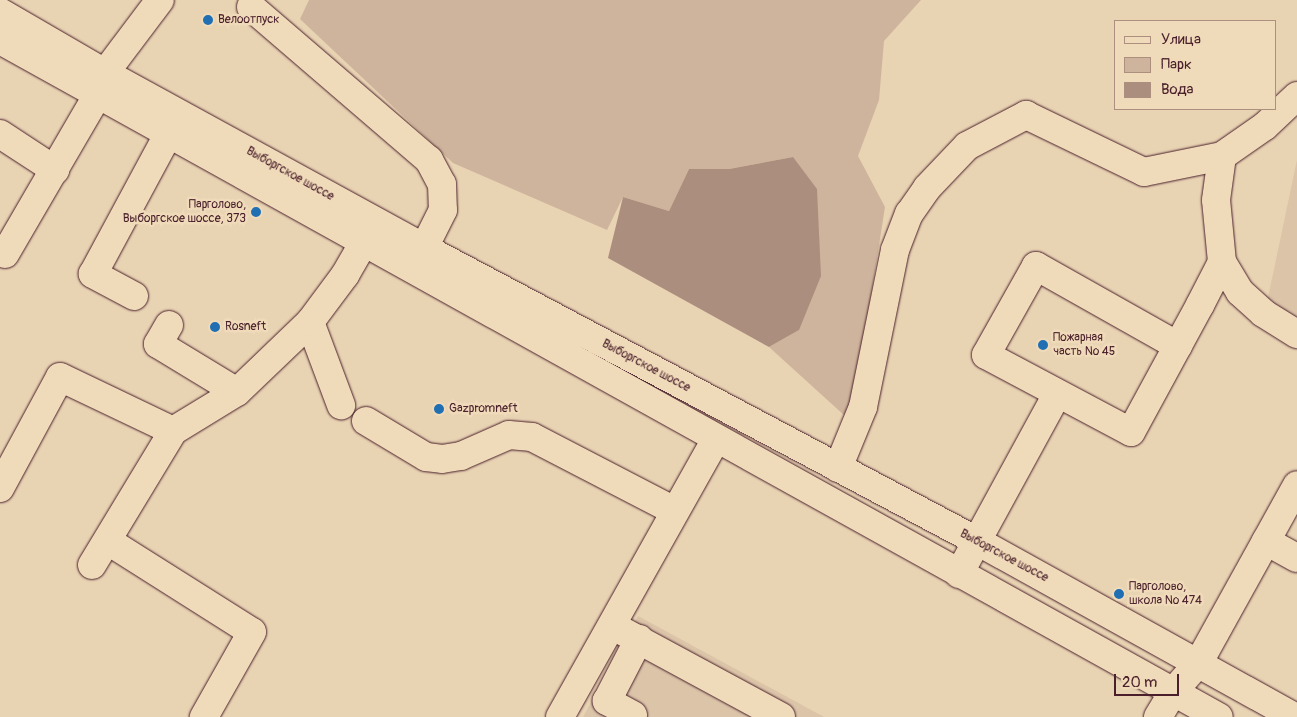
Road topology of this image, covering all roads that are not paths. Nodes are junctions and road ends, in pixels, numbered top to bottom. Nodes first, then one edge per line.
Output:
1 (160, 0) edge
2 (251, 7) dead end
3 (0, 12) edge
4 (1, 43) edge
5 (101, 84) junction
6 (1297, 96) edge
7 (169, 132) junction
8 (0, 134) edge
9 (1222, 156) junction
10 (55, 170) junction
11 (364, 242) junction
12 (424, 248) junction
13 (5, 254) dead end
14 (1222, 262) junction
15 (134, 296) dead end
16 (310, 322) junction
17 (169, 325) dead end
18 (1297, 334) edge
19 (1178, 346) junction
20 (237, 392) junction
21 (1057, 394) junction
22 (341, 404) dead end
23 (366, 421) dead end
24 (173, 431) junction
25 (716, 439) junction
26 (838, 468) junction
27 (1297, 485) edge
28 (0, 488) edge
29 (675, 511) junction
30 (108, 541) junction
31 (977, 541) junction
32 (1266, 541) junction
33 (1297, 558) edge
34 (92, 565) dead end
35 (959, 574) junction
36 (613, 626) junction
37 (639, 639) junction
38 (1199, 662) junction
39 (1173, 692) junction
40 (633, 715) dead end
41 (772, 715) edge
42 (204, 717) edge
43 (560, 717) edge
44 (1158, 717) edge
45 (1219, 717) edge
46 (1294, 717) edge

1 - 5 main road
2 - 12 main road
3 - 5 main road, Выборгское шоссе
4 - 5 main road, Выборгское шоссе
5 - 7 main road, Выборгское шоссе
5 - 10 main road
5 - 12 main road, Выборгское шоссе
6 - 9 main road
7 - 11 main road, Выборгское шоссе
7 - 15 main road
8 - 10 main road
9 - 14 main road
9 - 26 main road
10 - 13 main road
11 - 16 main road
11 - 25 main road, Выборгское шоссе
12 - 26 main road, Выборгское шоссе
14 - 18 main road
14 - 19 main road
16 - 20 main road
16 - 22 main road
17 - 20 main road
19 - 21 main road
19 - 21 main road
20 - 24 main road
21 - 31 main road
23 - 29 main road
24 - 28 main road
24 - 30 main road
25 - 29 main road
25 - 35 main road, Выборгское шоссе
26 - 31 main road, Выборгское шоссе
27 - 32 main road
29 - 36 main road
30 - 34 main road
30 - 42 main road
31 - 35 main road
31 - 38 main road, Выборгское шоссе
32 - 33 main road
32 - 38 main road
35 - 39 main road, Выборгское шоссе
36 - 37 main road
36 - 43 main road
37 - 40 main road
37 - 41 main road
38 - 39 main road
38 - 46 main road, Выборгское шоссе
39 - 44 main road
39 - 45 main road, Выборгское шоссе

